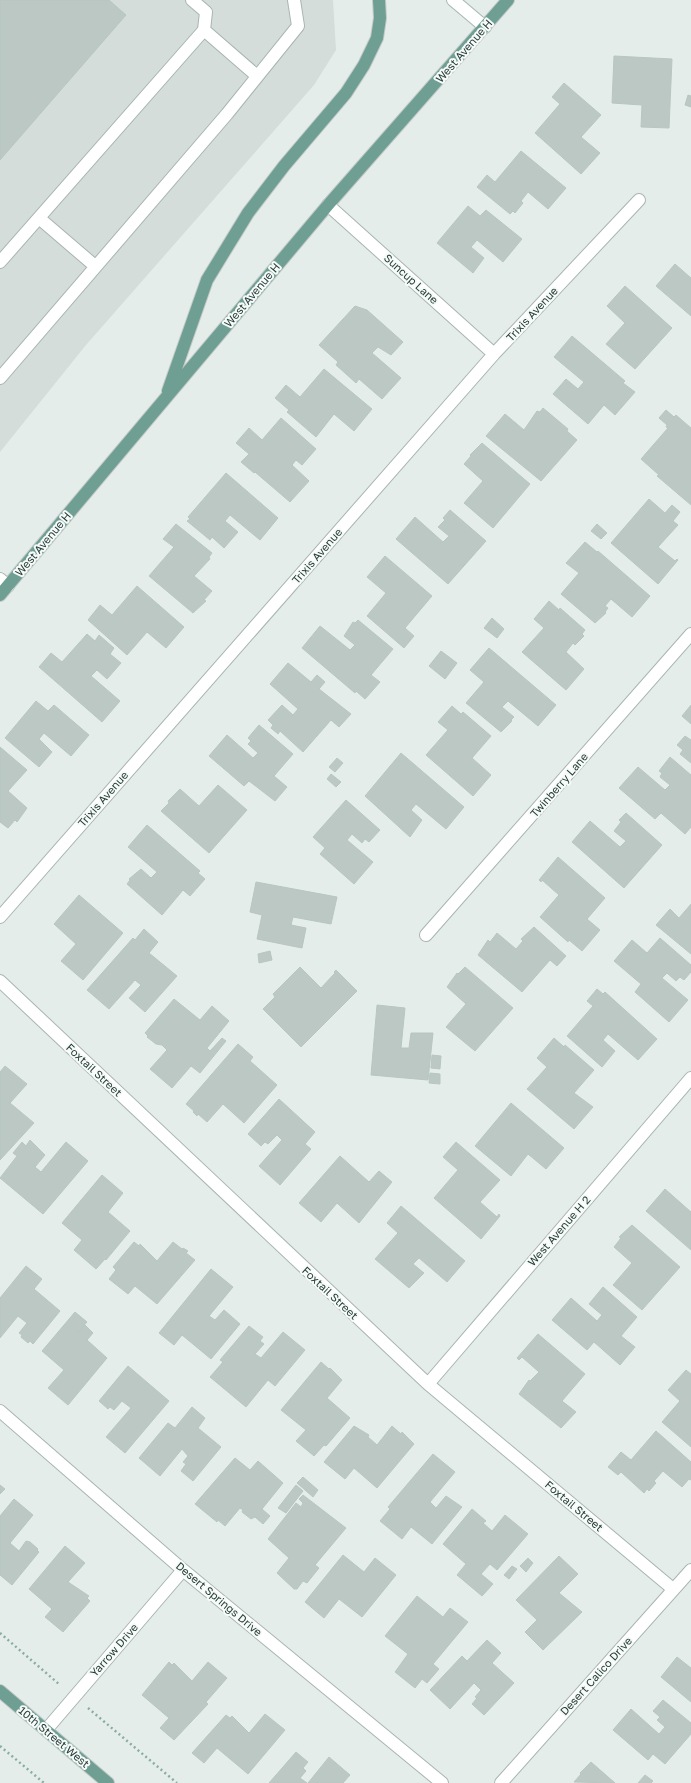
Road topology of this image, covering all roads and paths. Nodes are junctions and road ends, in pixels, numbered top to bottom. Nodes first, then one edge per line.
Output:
1 (192, 0) edge
2 (294, 0) edge
3 (379, 0) edge
4 (453, 0) edge
5 (508, 0) edge
6 (485, 27) junction
7 (204, 30) junction
8 (257, 76) junction
9 (639, 200) dead end
10 (328, 205) junction
11 (39, 218) junction
12 (0, 262) edge
13 (96, 266) junction
14 (494, 354) junction
15 (0, 378) edge
16 (165, 398) junction
17 (3, 587) edge
18 (691, 634) edge
19 (0, 917) edge
20 (426, 936) dead end
21 (0, 981) edge
22 (691, 1078) edge
23 (428, 1384) junction
24 (0, 1411) edge
25 (183, 1570) junction
26 (691, 1570) edge
27 (674, 1589) junction
28 (0, 1692) edge
29 (46, 1730) junction
30 (0, 1746) edge
31 (44, 1783) edge
32 (108, 1783) edge
33 (442, 1783) edge
34 (501, 1783) edge

1 - 7 street
2 - 8 street
3 - 16 main road
4 - 6 street
5 - 6 main road, West Avenue H
6 - 10 main road, West Avenue H
7 - 8 street
7 - 11 street
8 - 13 street
9 - 14 street, Trixis Avenue
10 - 14 street, Suncup Lane
10 - 16 main road, West Avenue H
11 - 12 street
11 - 13 street
13 - 15 street
14 - 19 street, Trixis Avenue
16 - 17 main road, West Avenue H
18 - 20 street, Twinberry Lane
21 - 23 street, Foxtail Street
22 - 23 street, West Avenue H 2
23 - 27 street, Foxtail Street
24 - 25 street, Desert Springs Drive
25 - 29 street, Yarrow Drive
25 - 33 street, Desert Springs Drive
26 - 27 street, Desert Calico Drive
27 - 34 street, Desert Calico Drive
28 - 29 main road, 10th Street West
29 - 32 main road, 10th Street West
30 - 31 path

